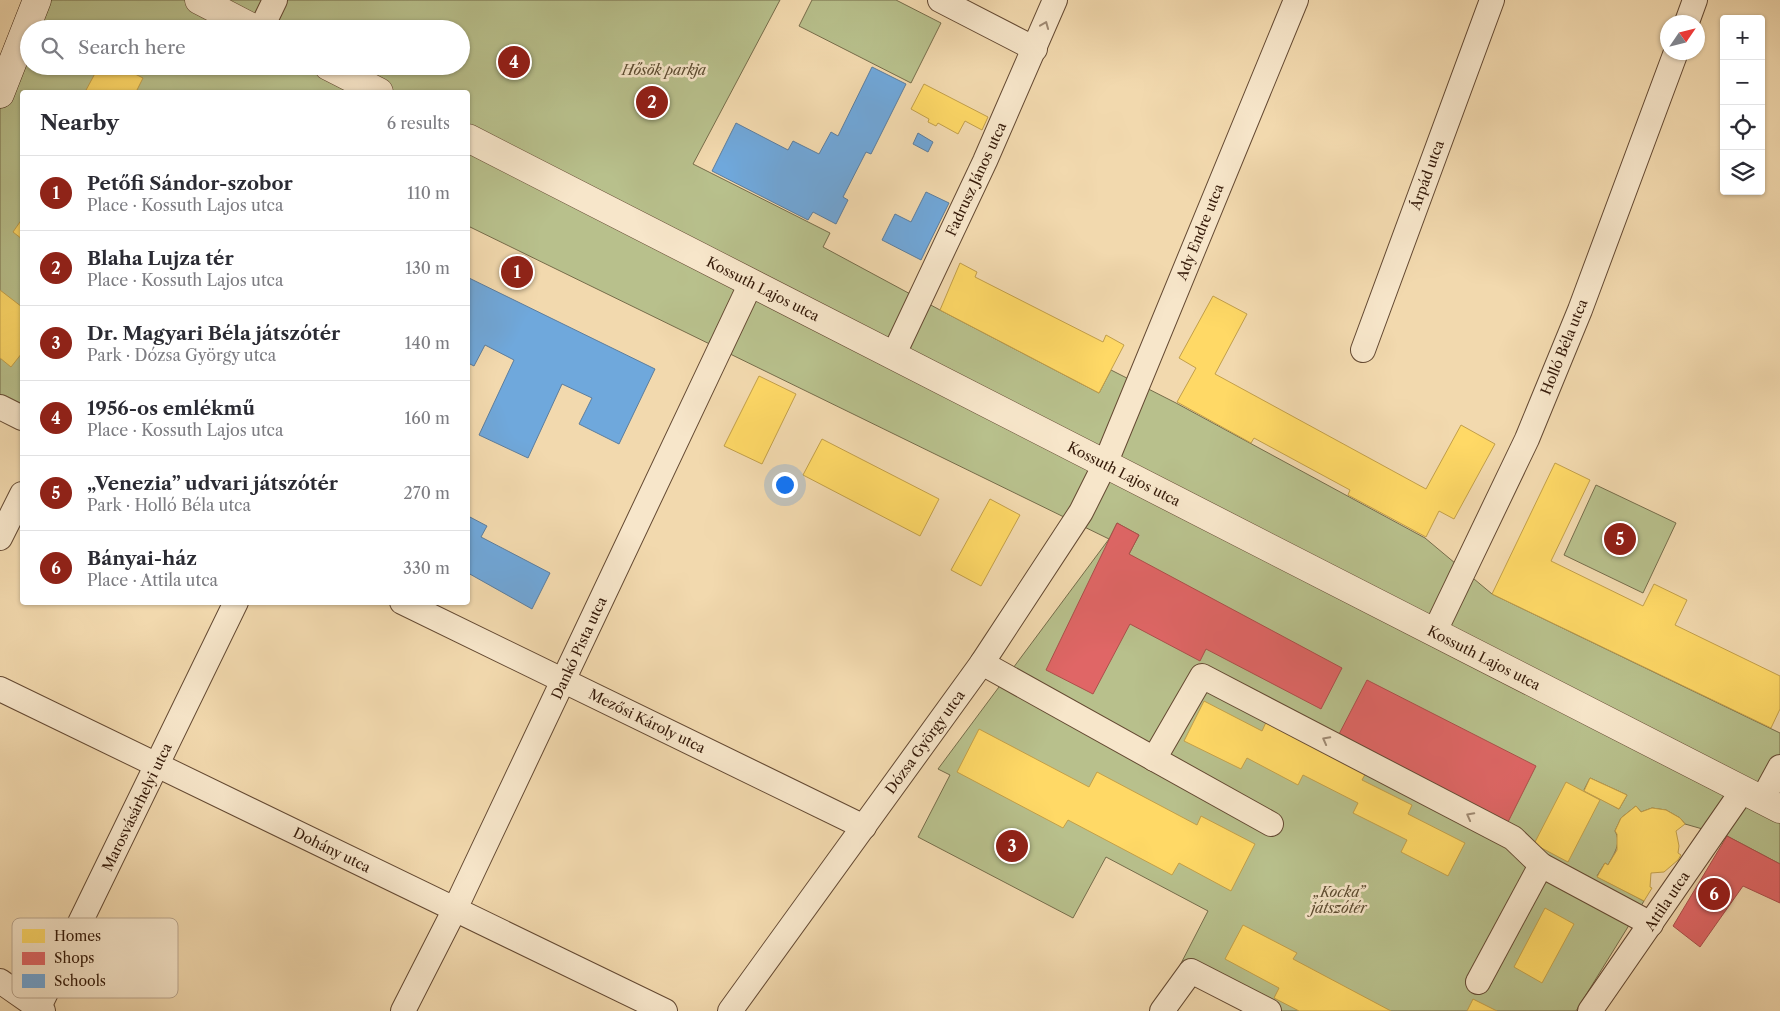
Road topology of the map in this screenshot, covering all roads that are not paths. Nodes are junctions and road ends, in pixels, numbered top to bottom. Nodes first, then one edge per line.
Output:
1 (37, 0) edge
2 (199, 0) edge
3 (274, 0) edge
4 (940, 0) edge
5 (1055, 0) edge
6 (1296, 0) edge
7 (1492, 0) edge
8 (1695, 0) edge
9 (1690, 15) edge
10 (29, 20) edge
11 (238, 20) edge
12 (264, 20) edge
13 (20, 43) edge
14 (1034, 49) junction
15 (1673, 60) edge
16 (346, 75) edge
17 (375, 90) edge
18 (0, 94) edge
19 (470, 143) edge
20 (751, 283) junction
21 (1363, 350) dead end
22 (894, 356) junction
23 (0, 407) edge
24 (20, 417) edge
25 (1105, 464) junction
26 (20, 498) edge
27 (0, 538) edge
28 (235, 605) edge
29 (408, 605) edge
30 (1434, 633) junction
31 (982, 663) junction
32 (564, 681) junction
33 (0, 689) edge
34 (1154, 759) junction
35 (157, 765) junction
36 (1780, 767) edge
37 (1762, 800) edge
38 (1271, 824) dead end
39 (864, 827) junction
40 (1541, 864) junction
41 (455, 909) junction
42 (84, 918) edge
43 (1651, 924) junction
44 (0, 981) edge
45 (1478, 982) dead end
46 (12, 990) edge
47 (23, 998) edge
48 (46, 998) edge
49 (40, 1010) edge
50 (403, 1011) edge
51 (665, 1011) edge
52 (730, 1011) edge
53 (1162, 1011) edge
54 (1269, 1011) edge
55 (1590, 1011) edge

1 - 10 street
2 - 11 street
3 - 12 street
4 - 14 street
14 -> 5 street, Fadrusz János utca
6 - 25 street, Ady Endre utca
7 - 21 street, Árpád utca
8 - 9 street
13 - 18 street
14 - 22 street, Fadrusz János utca
15 - 30 street, Holló Béla utca
16 - 17 street
19 - 20 street, Kossuth Lajos utca
20 - 22 street, Kossuth Lajos utca
20 - 32 street, Dankó Pista utca
22 - 25 street, Kossuth Lajos utca
23 - 24 street
25 - 30 street, Kossuth Lajos utca
25 - 31 street, Dózsa György utca
26 - 27 street
28 - 35 street, Marosvásárhelyi utca
29 - 32 street, Mezősi Károly utca
30 - 37 street, Kossuth Lajos utca
31 - 34 street
31 - 39 street, Dózsa György utca
32 - 39 street, Mezősi Károly utca
32 - 41 street, Dankó Pista utca
33 - 35 street, Dohány utca
34 - 38 street
40 -> 34 street
35 - 41 street, Dohány utca
35 - 42 street, Marosvásárhelyi utca
36 - 37 street, Attila utca
37 - 43 street, Attila utca
39 - 52 street, Dózsa György utca
40 - 43 street
40 - 45 street
41 - 50 street, Dankó Pista utca
41 - 51 street, Dohány utca
43 - 55 street, Attila utca
44 - 46 street
47 - 49 street
48 - 49 street, Marosvásárhelyi utca
53 - 54 street

